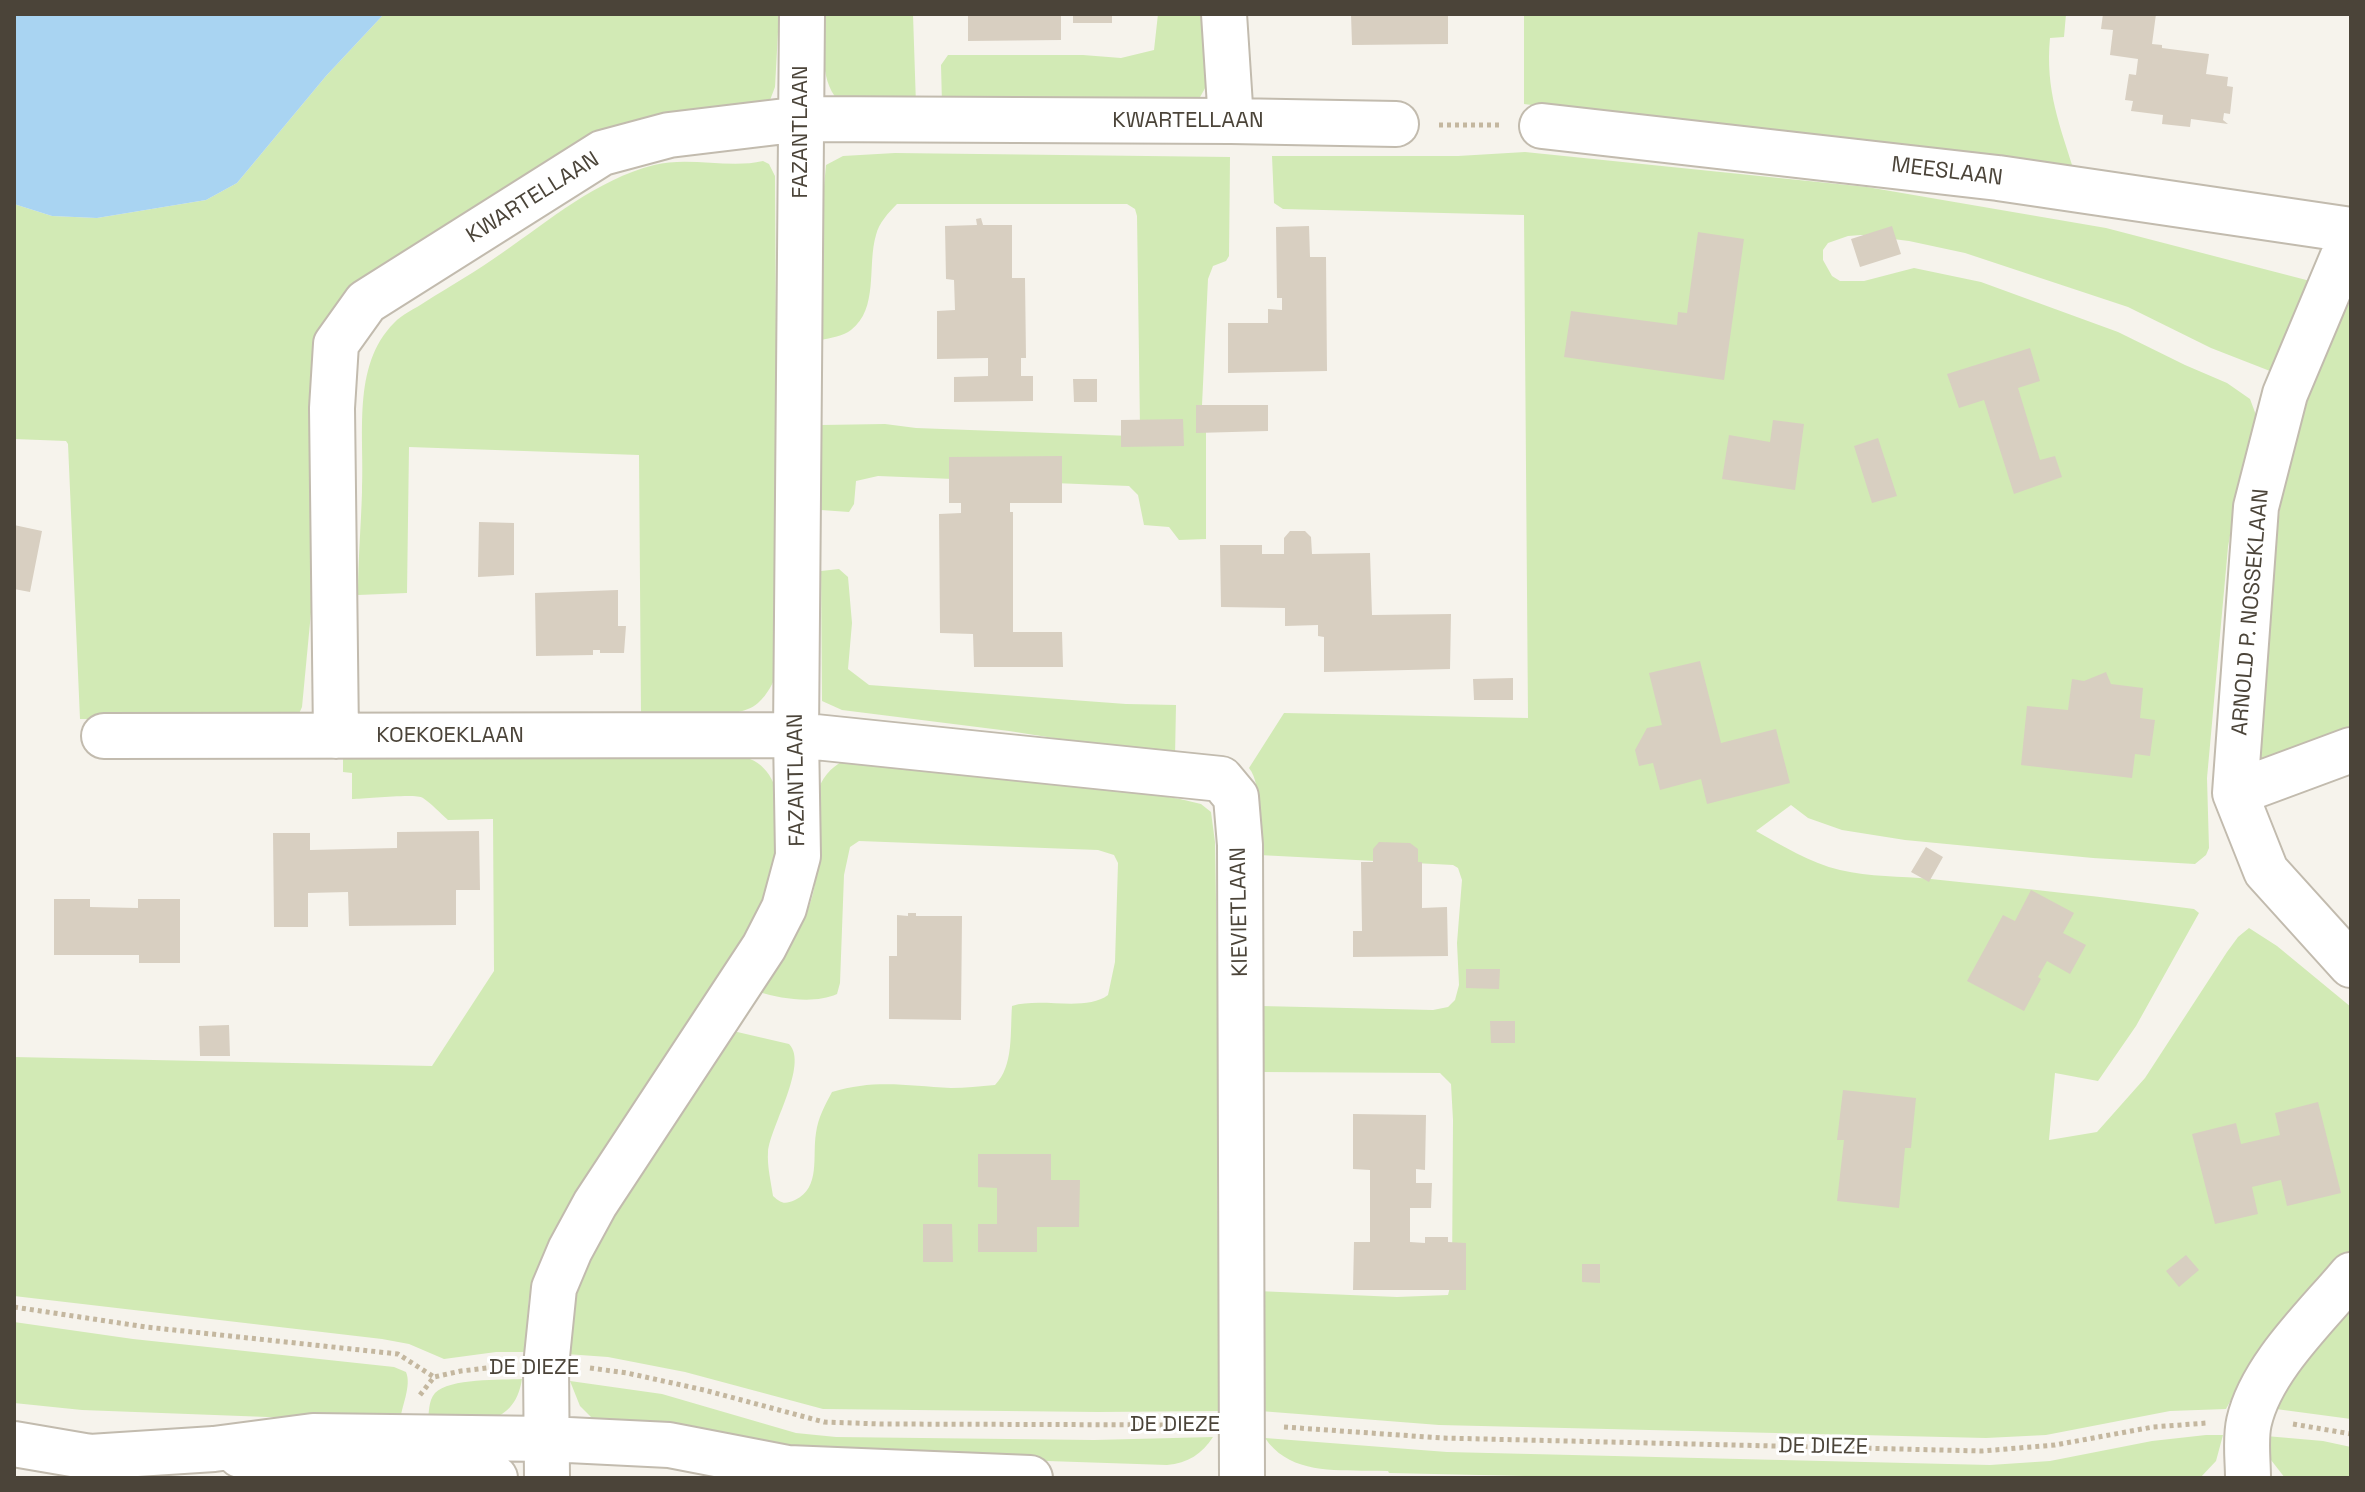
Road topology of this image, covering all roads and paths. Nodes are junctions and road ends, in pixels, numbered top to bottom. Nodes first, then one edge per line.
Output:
1 (802, 14) edge
2 (1224, 14) edge
3 (802, 119) junction
4 (1231, 121) junction
5 (1396, 124) joint
6 (1542, 126) joint
7 (2351, 230) edge
8 (2351, 237) edge
9 (796, 735) junction
10 (104, 736) dead end
11 (336, 736) junction
12 (2351, 750) edge
13 (2235, 793) junction
14 (2351, 965) edge
15 (2351, 1275) edge
16 (14, 1307) edge
17 (546, 1366) junction
18 (2249, 1423) junction
19 (1244, 1425) junction
20 (2351, 1434) edge
21 (14, 1444) edge
22 (214, 1449) junction
23 (547, 1458) edge
24 (788, 1468) junction
25 (495, 1478) edge
26 (706, 1478) edge
27 (1030, 1478) edge
28 (1242, 1478) edge
29 (2248, 1478) edge

1 - 3 street, FAZANTLAAN
2 - 4 street
3 - 4 street, KWARTELLAAN
3 - 9 street, FAZANTLAAN
3 - 11 street, KWARTELLAAN
4 - 5 street, KWARTELLAAN
5 - 6 path
6 - 7 street, MEESLAAN
8 - 13 street, ARNOLD P. NOSSEKLAAN
9 - 11 street, KOEKOEKLAAN
9 - 17 street, FAZANTLAAN
9 - 19 street, KIEVIETLAAN
10 - 11 street, KOEKOEKLAAN
12 - 13 street
13 - 14 street, ARNOLD P. NOSSEKLAAN
15 - 18 street
16 - 17 path, DE DIEZE
17 - 19 path, DE DIEZE
17 - 23 street, FAZANTLAAN
18 - 19 path, DE DIEZE
18 - 20 path, DE DIEZE
18 - 29 street
19 - 28 street, KIEVIETLAAN
21 - 22 street
22 - 23 street
22 - 25 street
23 - 24 street
24 - 26 street
24 - 27 street

